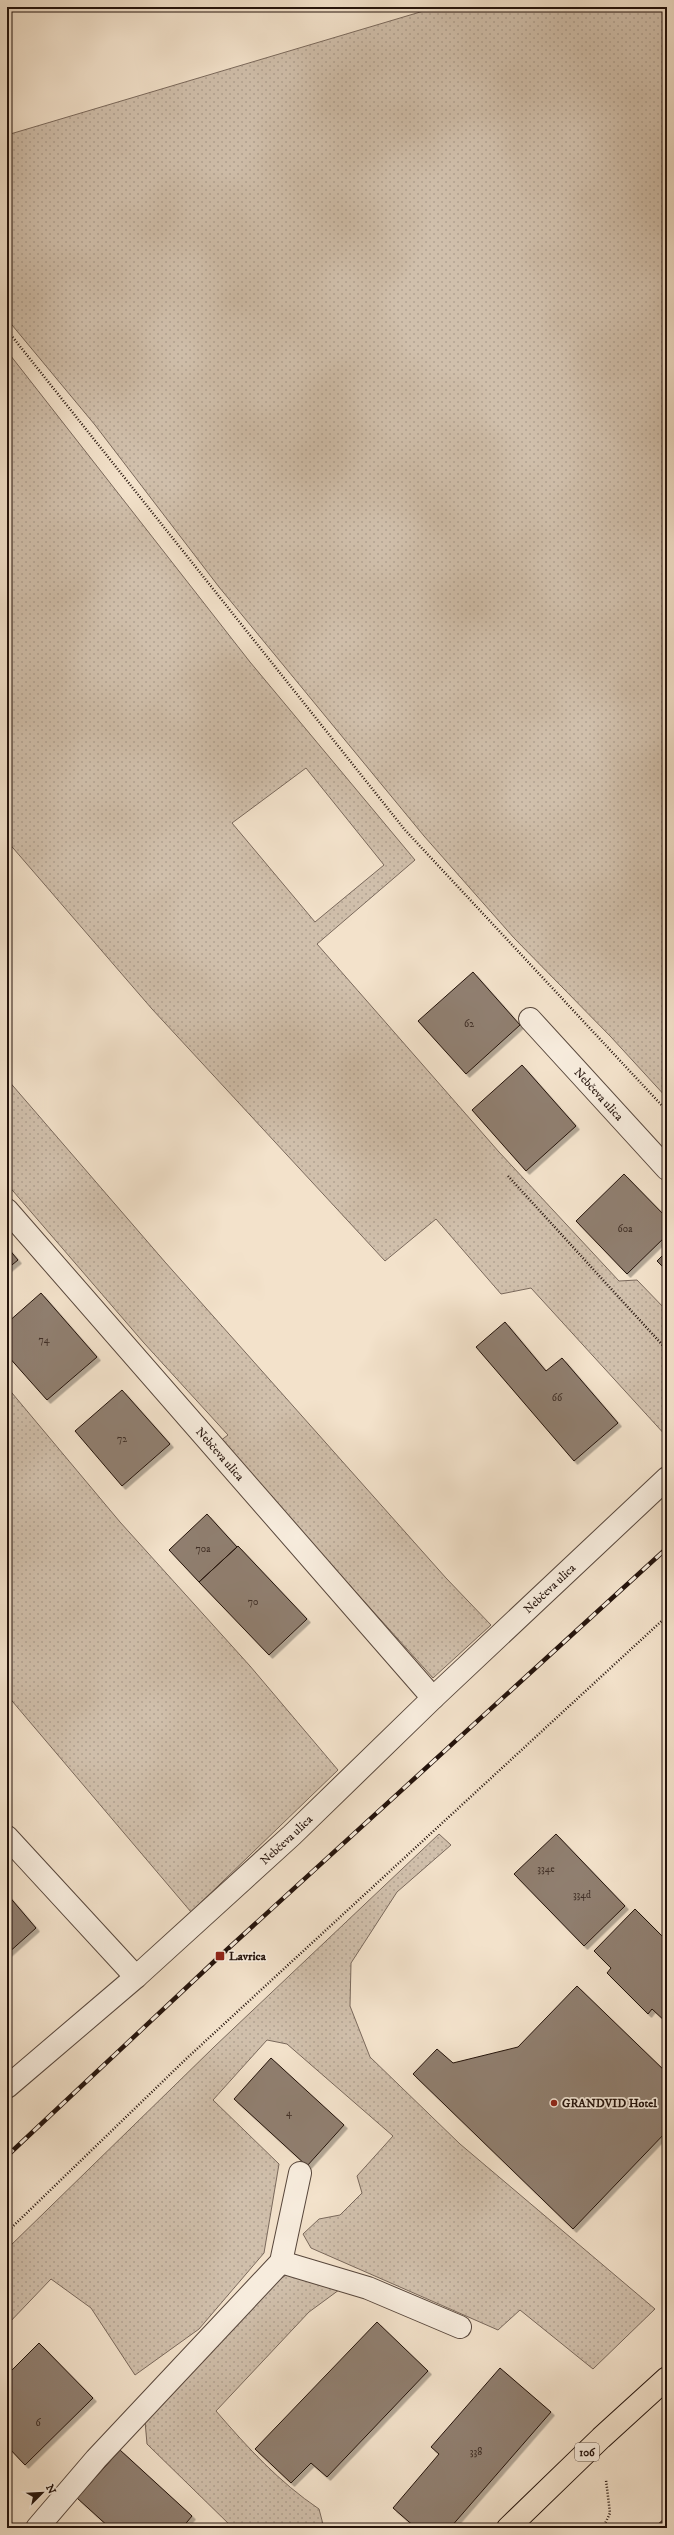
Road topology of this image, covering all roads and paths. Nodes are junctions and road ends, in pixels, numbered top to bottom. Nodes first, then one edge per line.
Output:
1 (7, 330) edge
2 (530, 1019) dead end
3 (667, 1111) edge
4 (667, 1169) edge
5 (508, 1176) dead end
6 (7, 1210) edge
7 (667, 1350) edge
8 (667, 1478) edge
9 (667, 1616) edge
10 (433, 1698) junction
11 (7, 1838) edge
12 (136, 1977) junction
13 (7, 2087) edge
14 (300, 2173) dead end
15 (7, 2232) edge
16 (281, 2262) junction
17 (460, 2327) dead end
18 (667, 2378) edge
19 (601, 2438) junction
20 (37, 2528) edge
21 (508, 2528) edge
22 (603, 2528) edge

1 - 3 path
2 - 4 street, Nebčeva ulica
5 - 7 path
6 - 10 street, Nebčeva ulica
8 - 10 street, Nebčeva ulica
9 - 15 path
10 - 12 street, Nebčeva ulica
11 - 12 street
12 - 13 street, Nebčeva ulica
14 - 16 street
16 - 17 street
16 - 20 street
18 - 19 main road, 106
19 - 21 main road, 106
19 - 22 path

